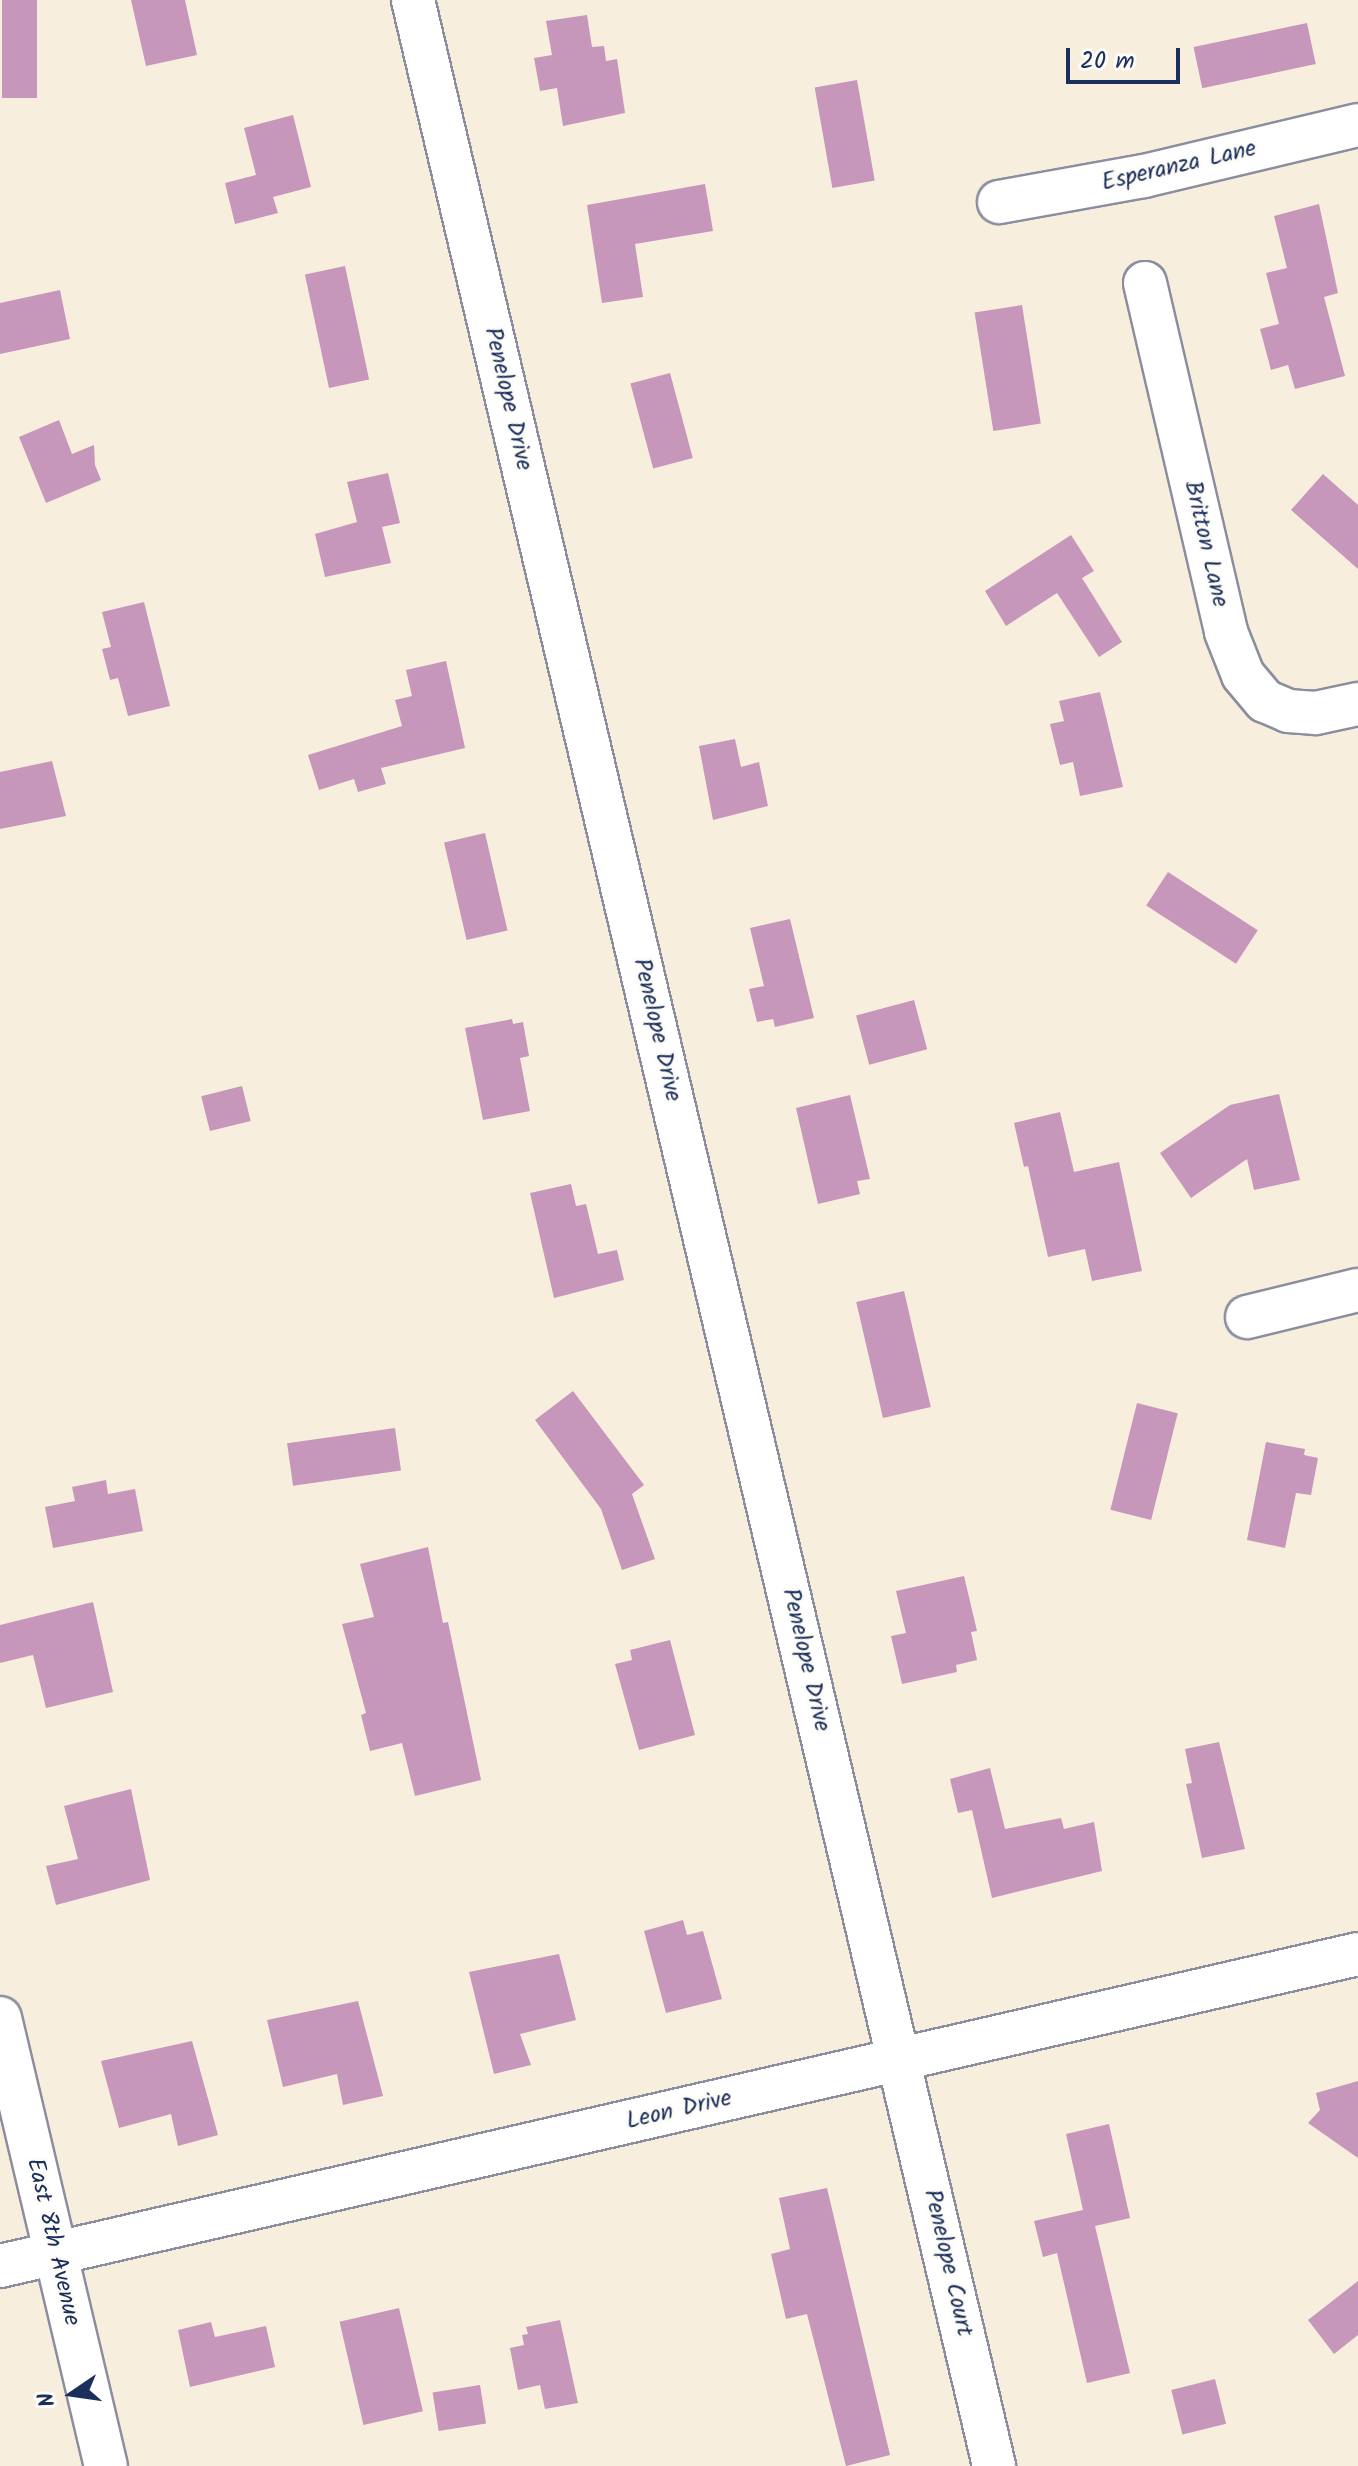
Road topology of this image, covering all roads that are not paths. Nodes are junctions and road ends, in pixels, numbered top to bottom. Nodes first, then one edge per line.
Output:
1 (413, 0) edge
2 (1358, 125) edge
3 (999, 202) dead end
4 (1145, 283) dead end
5 (1358, 704) edge
6 (1358, 1290) edge
7 (1247, 1317) dead end
8 (1358, 1954) edge
9 (0, 2018) edge
10 (901, 2059) junction
11 (56, 2254) junction
12 (0, 2266) edge
13 (106, 2466) edge
14 (994, 2466) edge

1 - 10 street, Penelope Drive
2 - 3 street, Esperanza Lane
4 - 5 street, Britton Lane
6 - 7 street
8 - 10 street, Leon Drive
9 - 11 street, East 8th Avenue
10 - 11 street, Leon Drive
10 - 14 street, Penelope Court
11 - 12 street, Leon Drive
11 - 13 street, East 8th Avenue

